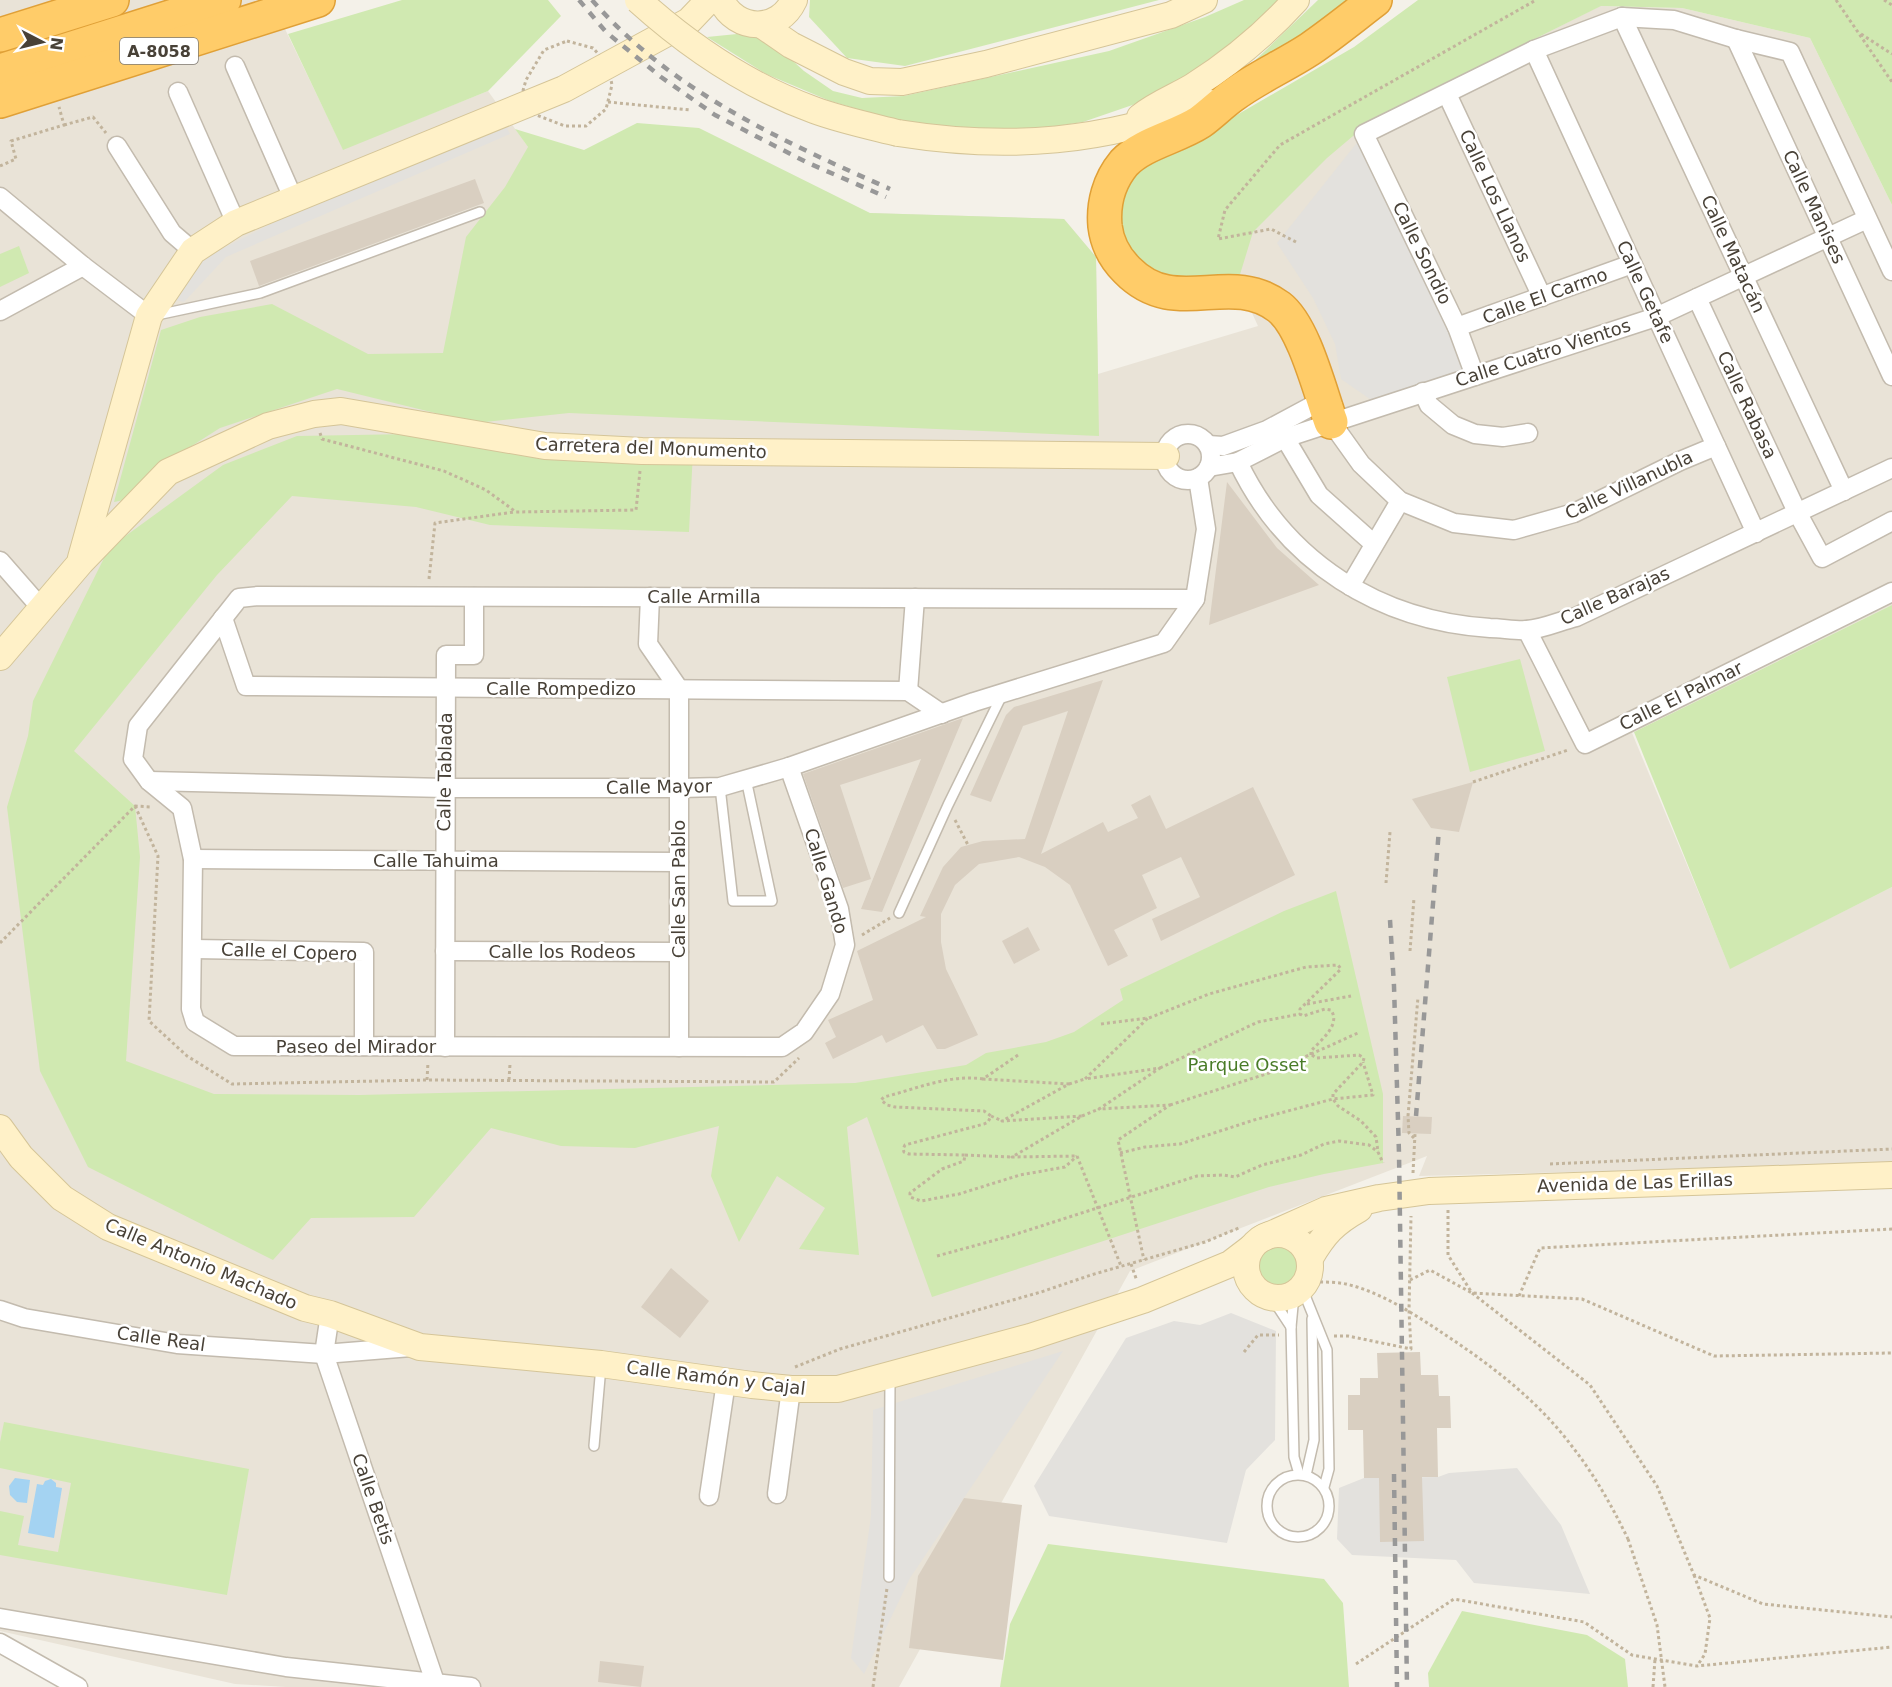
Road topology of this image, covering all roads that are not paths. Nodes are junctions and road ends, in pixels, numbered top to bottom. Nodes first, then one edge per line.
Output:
1 (112, 0) edge
2 (224, 0) edge
3 (318, 0) edge
4 (638, 0) edge
5 (709, 0) edge
6 (721, 0) edge
7 (1204, 0) edge
8 (1296, 0) edge
9 (1375, 0) edge
10 (794, 1) edge
11 (1622, 17) junction
12 (689, 21) junction
13 (750, 23) junction
14 (0, 35) edge
15 (1736, 39) junction
16 (1534, 50) junction
17 (813, 58) junction
18 (235, 66) dead end
19 (0, 71) edge
20 (178, 92) dead end
21 (1447, 94) junction
22 (1232, 95) junction
23 (0, 101) edge
24 (1123, 130) junction
25 (117, 146) road end
26 (0, 197) edge
27 (293, 198) junction
28 (480, 212) dead end
29 (1868, 219) junction
30 (236, 223) junction
31 (1828, 237) junction
32 (193, 251) junction
33 (1632, 264) junction
34 (83, 266) junction
35 (1892, 271) edge
36 (1743, 277) junction
37 (1542, 297) junction
38 (1697, 298) junction
39 (0, 311) edge
40 (148, 316) junction
41 (1656, 317) junction
42 (1457, 327) junction
43 (1474, 376) junction
44 (1892, 376) edge
45 (1423, 392) junction
46 (1328, 414) junction
47 (1528, 433) dead end
48 (1284, 438) junction
49 (1208, 445) junction
50 (1716, 446) junction
51 (1166, 456) junction
52 (1238, 462) junction
53 (1892, 468) edge
54 (1204, 473) junction
55 (1844, 491) junction
56 (1400, 501) junction
57 (96, 507) junction
58 (131, 510) junction
59 (1797, 512) junction
60 (1892, 521) edge
61 (1756, 533) junction
62 (1374, 544) junction
63 (0, 561) edge
64 (81, 562) junction
65 (1350, 586) junction
66 (1892, 592) edge
67 (474, 597) junction
68 (650, 597) junction
69 (915, 598) junction
70 (1195, 599) junction
71 (42, 609) junction
72 (223, 618) junction
73 (1527, 630) junction
74 (0, 657) edge
75 (446, 688) junction
76 (679, 689) junction
77 (908, 691) junction
78 (1003, 693) junction
79 (942, 714) junction
80 (789, 767) junction
81 (746, 779) junction
82 (149, 781) junction
83 (720, 787) junction
84 (445, 788) junction
85 (680, 788) junction
86 (193, 859) junction
87 (445, 861) junction
88 (680, 862) junction
89 (899, 913) road end
90 (193, 949) junction
91 (445, 951) junction
92 (679, 952) junction
93 (364, 1046) junction
94 (445, 1047) junction
95 (679, 1047) junction
96 (782, 1047) joint
97 (0, 1128) edge
98 (1892, 1175) edge
99 (1378, 1198) junction
100 (1253, 1237) junction
101 (1291, 1286) junction
102 (1143, 1300) junction
103 (0, 1310) edge
104 (330, 1314) junction
105 (1312, 1315) junction
106 (1291, 1327) junction
107 (420, 1347) junction
108 (324, 1354) junction
109 (601, 1364) junction
110 (890, 1376) junction
111 (788, 1380) junction
112 (726, 1382) junction
113 (594, 1446) dead end
114 (1294, 1457) junction
115 (1302, 1475) junction
116 (1286, 1477) junction
117 (1324, 1487) junction
118 (777, 1494) dead end
119 (709, 1496) dead end
120 (889, 1577) road end
121 (0, 1618) edge
122 (0, 1643) edge
123 (435, 1682) junction
124 (78, 1687) edge
125 (471, 1687) edge

1 - 14 highway
2 - 19 highway, A-8058
3 - 23 highway, A-8058
4 - 24 main road, bridge
5 - 12 main road
6 - 13 main road
7 - 17 main road
8 - 24 main road
9 - 22 highway
10 - 13 main road
10 - 17 main road
11 - 15 street
11 - 16 street
11 - 36 street, Calle Matacán
12 - 13 main road
12 - 27 main road
13 - 17 main road
15 - 29 street
15 - 31 street, Calle Manises
16 - 21 street
16 - 33 street, Calle Getafe
18 - 27 street
20 - 30 street
21 - 37 street, Calle Los Llanos
21 - 42 street, Calle Sondio
22 - 24 main road
22 - 46 highway
25 - 32 street
26 - 34 street
27 - 30 main road
28 - 40 lane
29 - 31 street, Calle Cuatro Vientos
29 - 35 street
30 - 32 main road
31 - 36 street, Calle Cuatro Vientos
31 - 44 street, Calle Manises
32 - 40 main road
33 - 37 street, Calle El Carmo
33 - 41 street, Calle Getafe
34 - 39 street
34 - 40 street
36 - 38 street, Calle Cuatro Vientos
36 - 55 street, Calle Matacán
37 - 42 street, Calle El Carmo
38 - 41 street, Calle Cuatro Vientos
38 - 59 street, Calle Rabasa
40 - 57 main road
41 - 43 street, Calle Cuatro Vientos
41 - 50 street, Calle Getafe
42 - 43 street, Calle Sondio
43 - 45 street, Calle Cuatro Vientos
45 - 46 street, Calle Cuatro Vientos
45 - 47 street
46 - 48 street, Calle Cuatro Vientos
46 - 49 street, Calle Cuatro Vientos
46 - 56 street, Calle Villanubla
48 - 52 street, Calle Cuatro Vientos
48 - 62 street
49 - 51 street
49 - 54 street
50 - 56 street, Calle Villanubla
50 - 61 street, Calle Getafe
51 - 54 street
51 - 58 main road, Carretera del Monumento
52 - 54 street, Calle Cuatro Vientos
52 - 65 street, Calle Barajas
53 - 55 street, Calle Barajas
54 - 70 street
55 - 59 street, Calle Barajas
56 - 62 street
57 - 58 main road
57 - 64 main road
58 - 64 main road, Carretera del Monumento
59 - 60 street, Calle Rabasa
59 - 61 street, Calle Barajas
61 - 73 street, Calle Barajas
62 - 65 street
63 - 71 street
64 - 71 main road
65 - 73 street, Calle Barajas
66 - 73 street, Calle El Palmar
67 - 68 street, Calle Armilla
67 - 72 street, Calle Armilla
67 - 75 street, Calle Tablada
68 - 69 street, Calle Armilla
68 - 76 street
69 - 70 street, Calle Armilla
69 - 77 street
70 - 78 street, Calle Mayor
71 - 74 main road
72 - 75 street, Calle Rompedizo
72 - 82 street
75 - 76 street, Calle Rompedizo
75 - 84 street, Calle Tablada
76 - 77 street, Calle Rompedizo
76 - 85 street, Calle San Pablo
77 - 79 street
78 - 79 street, Calle Mayor
78 - 89 lane
79 - 80 street, Calle Mayor
80 - 81 street, Calle Mayor
80 - 96 street, Calle Gando
81 - 83 street, Calle Mayor
81 - 83 lane
82 - 84 street, Calle Mayor
82 - 86 street, Paseo del Mirador
83 - 85 street, Calle Mayor
84 - 85 street, Calle Mayor
84 - 87 street, Calle Tablada
85 - 88 street, Calle San Pablo
86 - 87 street, Calle Tahuima
86 - 90 street, Paseo del Mirador
87 - 88 street, Calle Tahuima
87 - 91 street, Calle Tablada
88 - 92 street, Calle San Pablo
90 - 93 street, Paseo del Mirador
90 - 93 street, Calle el Copero
91 - 92 street, Calle los Rodeos
91 - 94 street, Calle Tablada
92 - 95 street, Calle San Pablo
93 - 94 street, Paseo del Mirador
94 - 95 street, Paseo del Mirador
95 - 96 street, Paseo del Mirador
97 - 104 main road, Calle Antonio Machado
98 - 99 main road, Avenida de Las Erillas
99 - 100 main road, Avenida de Las Erillas
99 - 101 main road, Avenida de Las Erillas
100 - 101 main road
100 - 101 main road
100 - 102 main road, Calle Ramón y Cajal
101 - 102 main road, Calle Ramón y Cajal
101 - 105 lane
101 - 106 lane
101 - 106 lane
102 - 110 main road, Calle Ramón y Cajal
103 - 108 street, Calle Real
104 - 107 main road, Calle Antonio Machado
104 - 108 street, Calle Betis
105 - 115 lane
105 - 117 lane
106 - 114 lane
107 - 108 street, Calle Real
107 - 109 main road, Calle Ramón y Cajal
108 - 123 street, Calle Betis
109 - 112 main road, Calle Ramón y Cajal
109 - 113 lane
110 - 111 main road, Calle Ramón y Cajal
110 - 120 lane
111 - 112 main road, Calle Ramón y Cajal
111 - 118 street
112 - 119 street
114 - 115 lane
114 - 116 lane
115 - 116 lane
115 - 117 lane
116 - 117 lane
121 - 123 street
122 - 124 street
123 - 125 street

